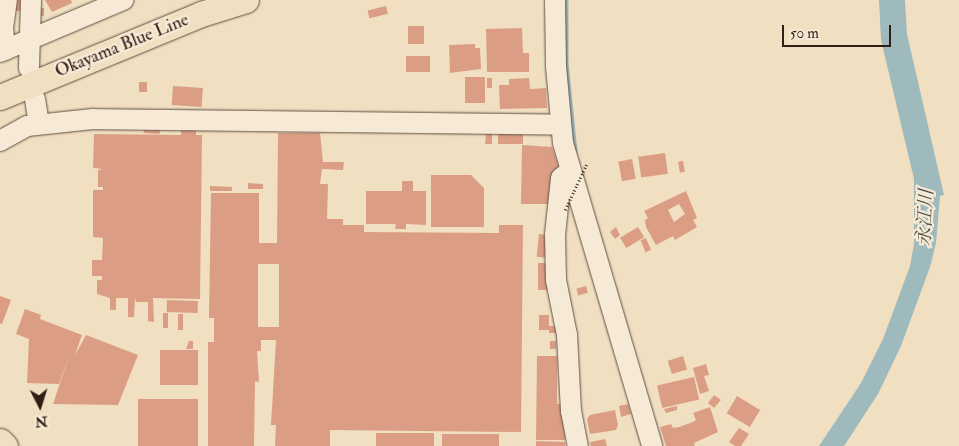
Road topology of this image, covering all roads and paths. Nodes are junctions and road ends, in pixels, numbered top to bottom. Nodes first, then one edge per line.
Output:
1 (7, 0) edge
2 (31, 0) edge
3 (123, 0) edge
4 (246, 0) edge
5 (555, 0) edge
6 (31, 39) junction
7 (3, 51) edge
8 (29, 68) dead end
9 (0, 97) edge
10 (35, 99) dead end
11 (38, 123) junction
12 (561, 125) junction
13 (0, 141) edge
14 (576, 174) junction
15 (565, 210) dead end
16 (0, 441) edge
17 (5, 446) edge
18 (578, 446) edge
19 (652, 446) edge

1 - 7 street
2 - 6 street
3 - 6 street
4 - 9 main road, Okayama Blue Line
5 - 12 street
6 - 7 street
6 - 8 street
10 - 11 street
11 - 12 street
11 - 13 street
12 - 14 street
14 - 15 path, bridge
14 - 18 street
14 - 19 street
16 - 17 main road

